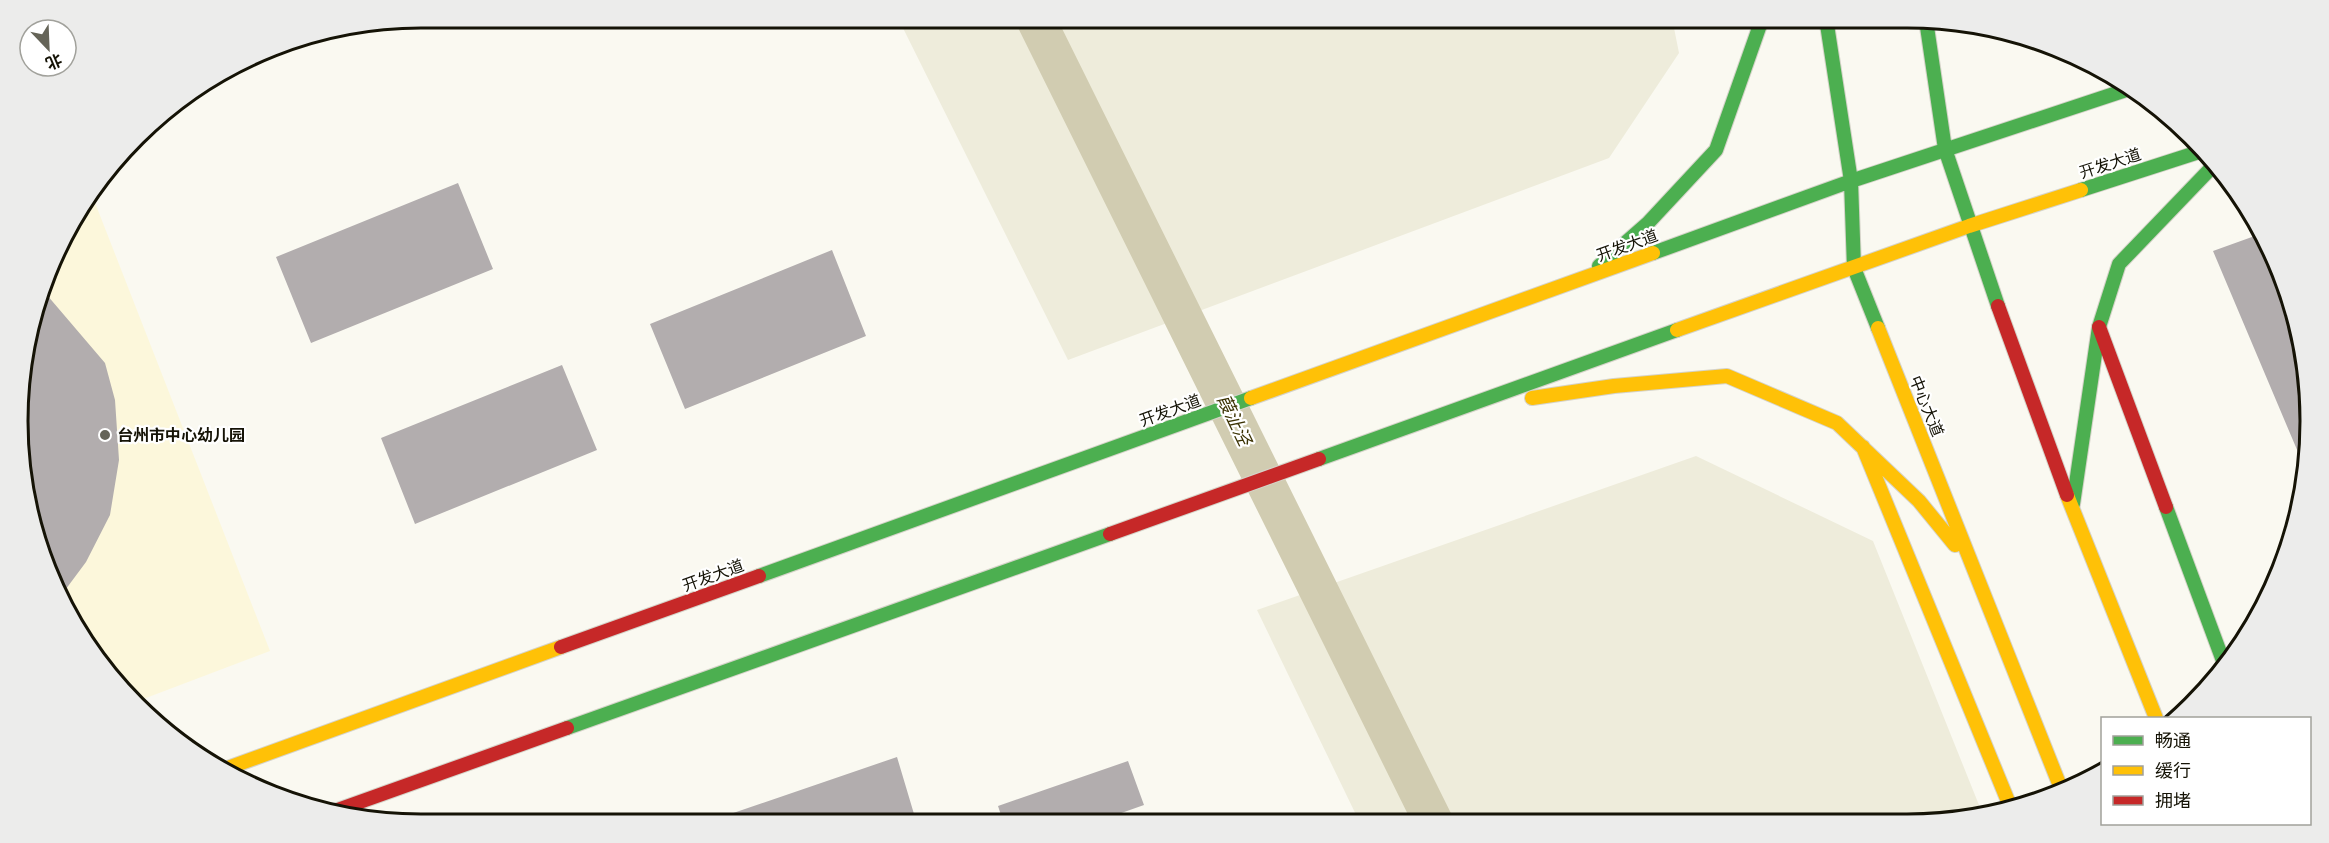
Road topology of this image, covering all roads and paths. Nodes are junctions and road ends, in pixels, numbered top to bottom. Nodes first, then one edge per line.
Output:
1 (1759, 28) edge
2 (1828, 28) edge
3 (1927, 29) edge
4 (2121, 92) edge
5 (1945, 148) junction
6 (2194, 153) edge
7 (2209, 170) edge
8 (1851, 182) junction
9 (1969, 226) junction
10 (1854, 268) junction
11 (1584, 278) junction
12 (2099, 327) junction
13 (1465, 407) junction
14 (1863, 447) junction
15 (2072, 509) junction
16 (1974, 568) junction
17 (2222, 657) edge
18 (2156, 717) edge
19 (233, 766) edge
20 (2060, 784) edge
21 (2008, 801) edge
22 (346, 807) edge

1 - 11 main road
2 - 8 main road, 中心大道
3 - 5 main road
4 - 5 main road, 开发大道
5 - 8 main road, 开发大道
5 - 9 main road
6 - 9 main road, 开发大道
7 - 12 main road
8 - 10 main road, 中心大道
8 - 11 main road, 开发大道
9 - 10 main road, 开发大道
9 - 15 main road
10 - 13 main road, 开发大道
10 - 16 main road, 中心大道
11 - 19 main road, 开发大道
12 - 15 main road
12 - 17 main road
13 - 14 main road
13 - 22 main road, 开发大道
14 - 16 main road
14 - 21 main road
15 - 18 main road
16 - 20 main road, 中心大道

